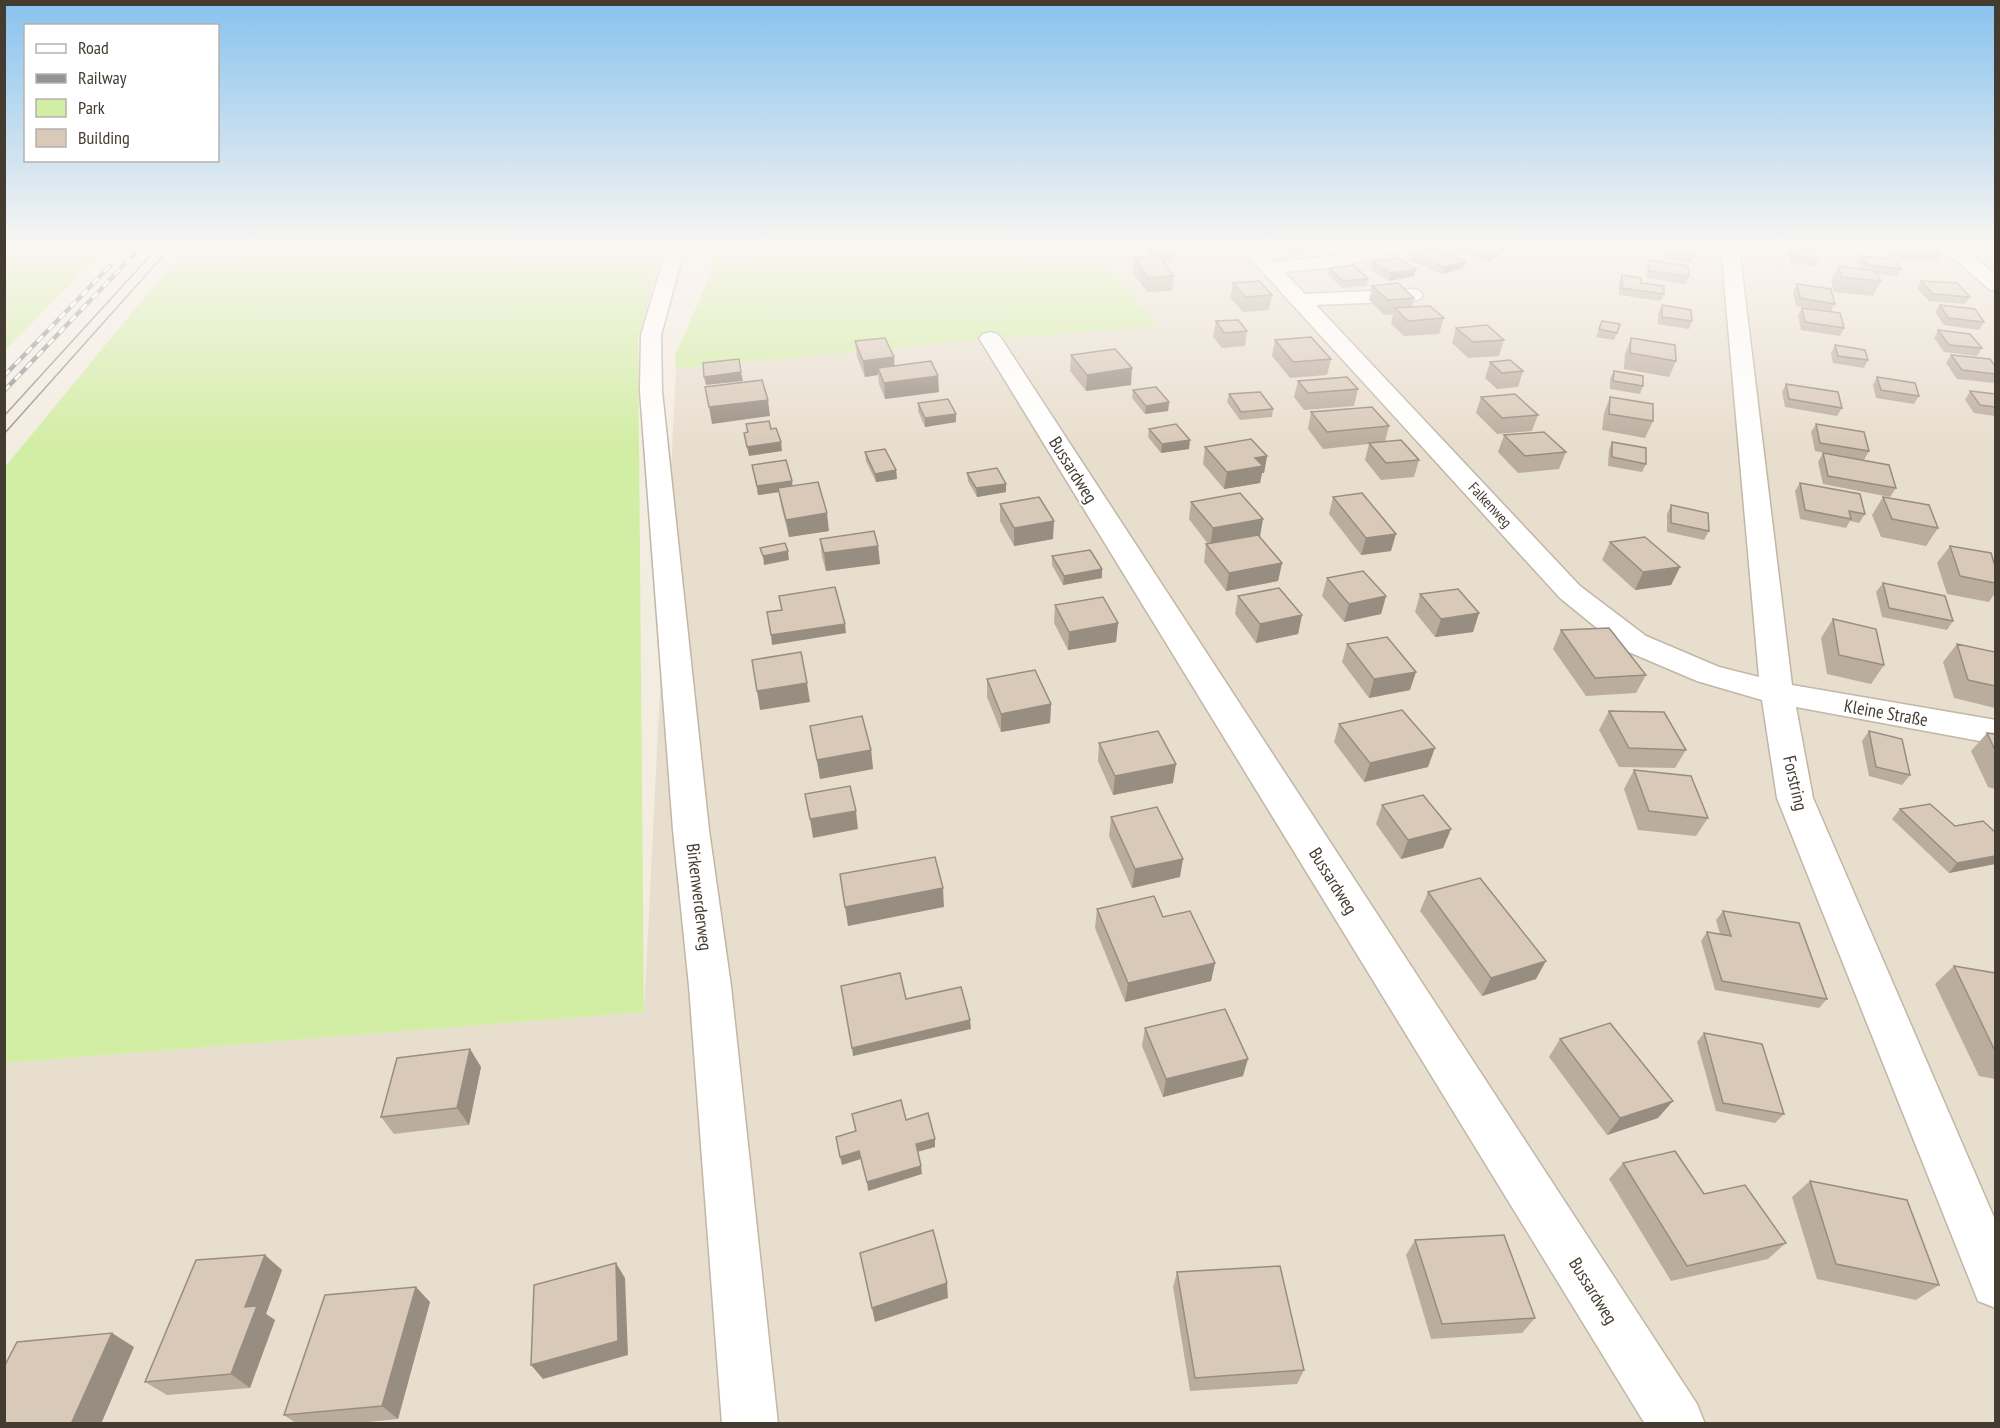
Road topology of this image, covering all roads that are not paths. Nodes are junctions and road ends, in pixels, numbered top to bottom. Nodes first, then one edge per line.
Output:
1 (657, 314) edge
2 (1313, 314) edge
3 (1737, 314) edge
4 (990, 338) dead end
5 (1777, 693) junction
6 (1995, 732) edge
7 (1995, 1283) edge
8 (750, 1424) edge
9 (1677, 1424) edge

1 - 8 street, Birkenwerderweg
2 - 5 street, Falkenweg
3 - 5 street, Forstring
4 - 9 street, Bussardweg
5 - 6 street, Kleine Straße
5 - 7 street, Forstring

